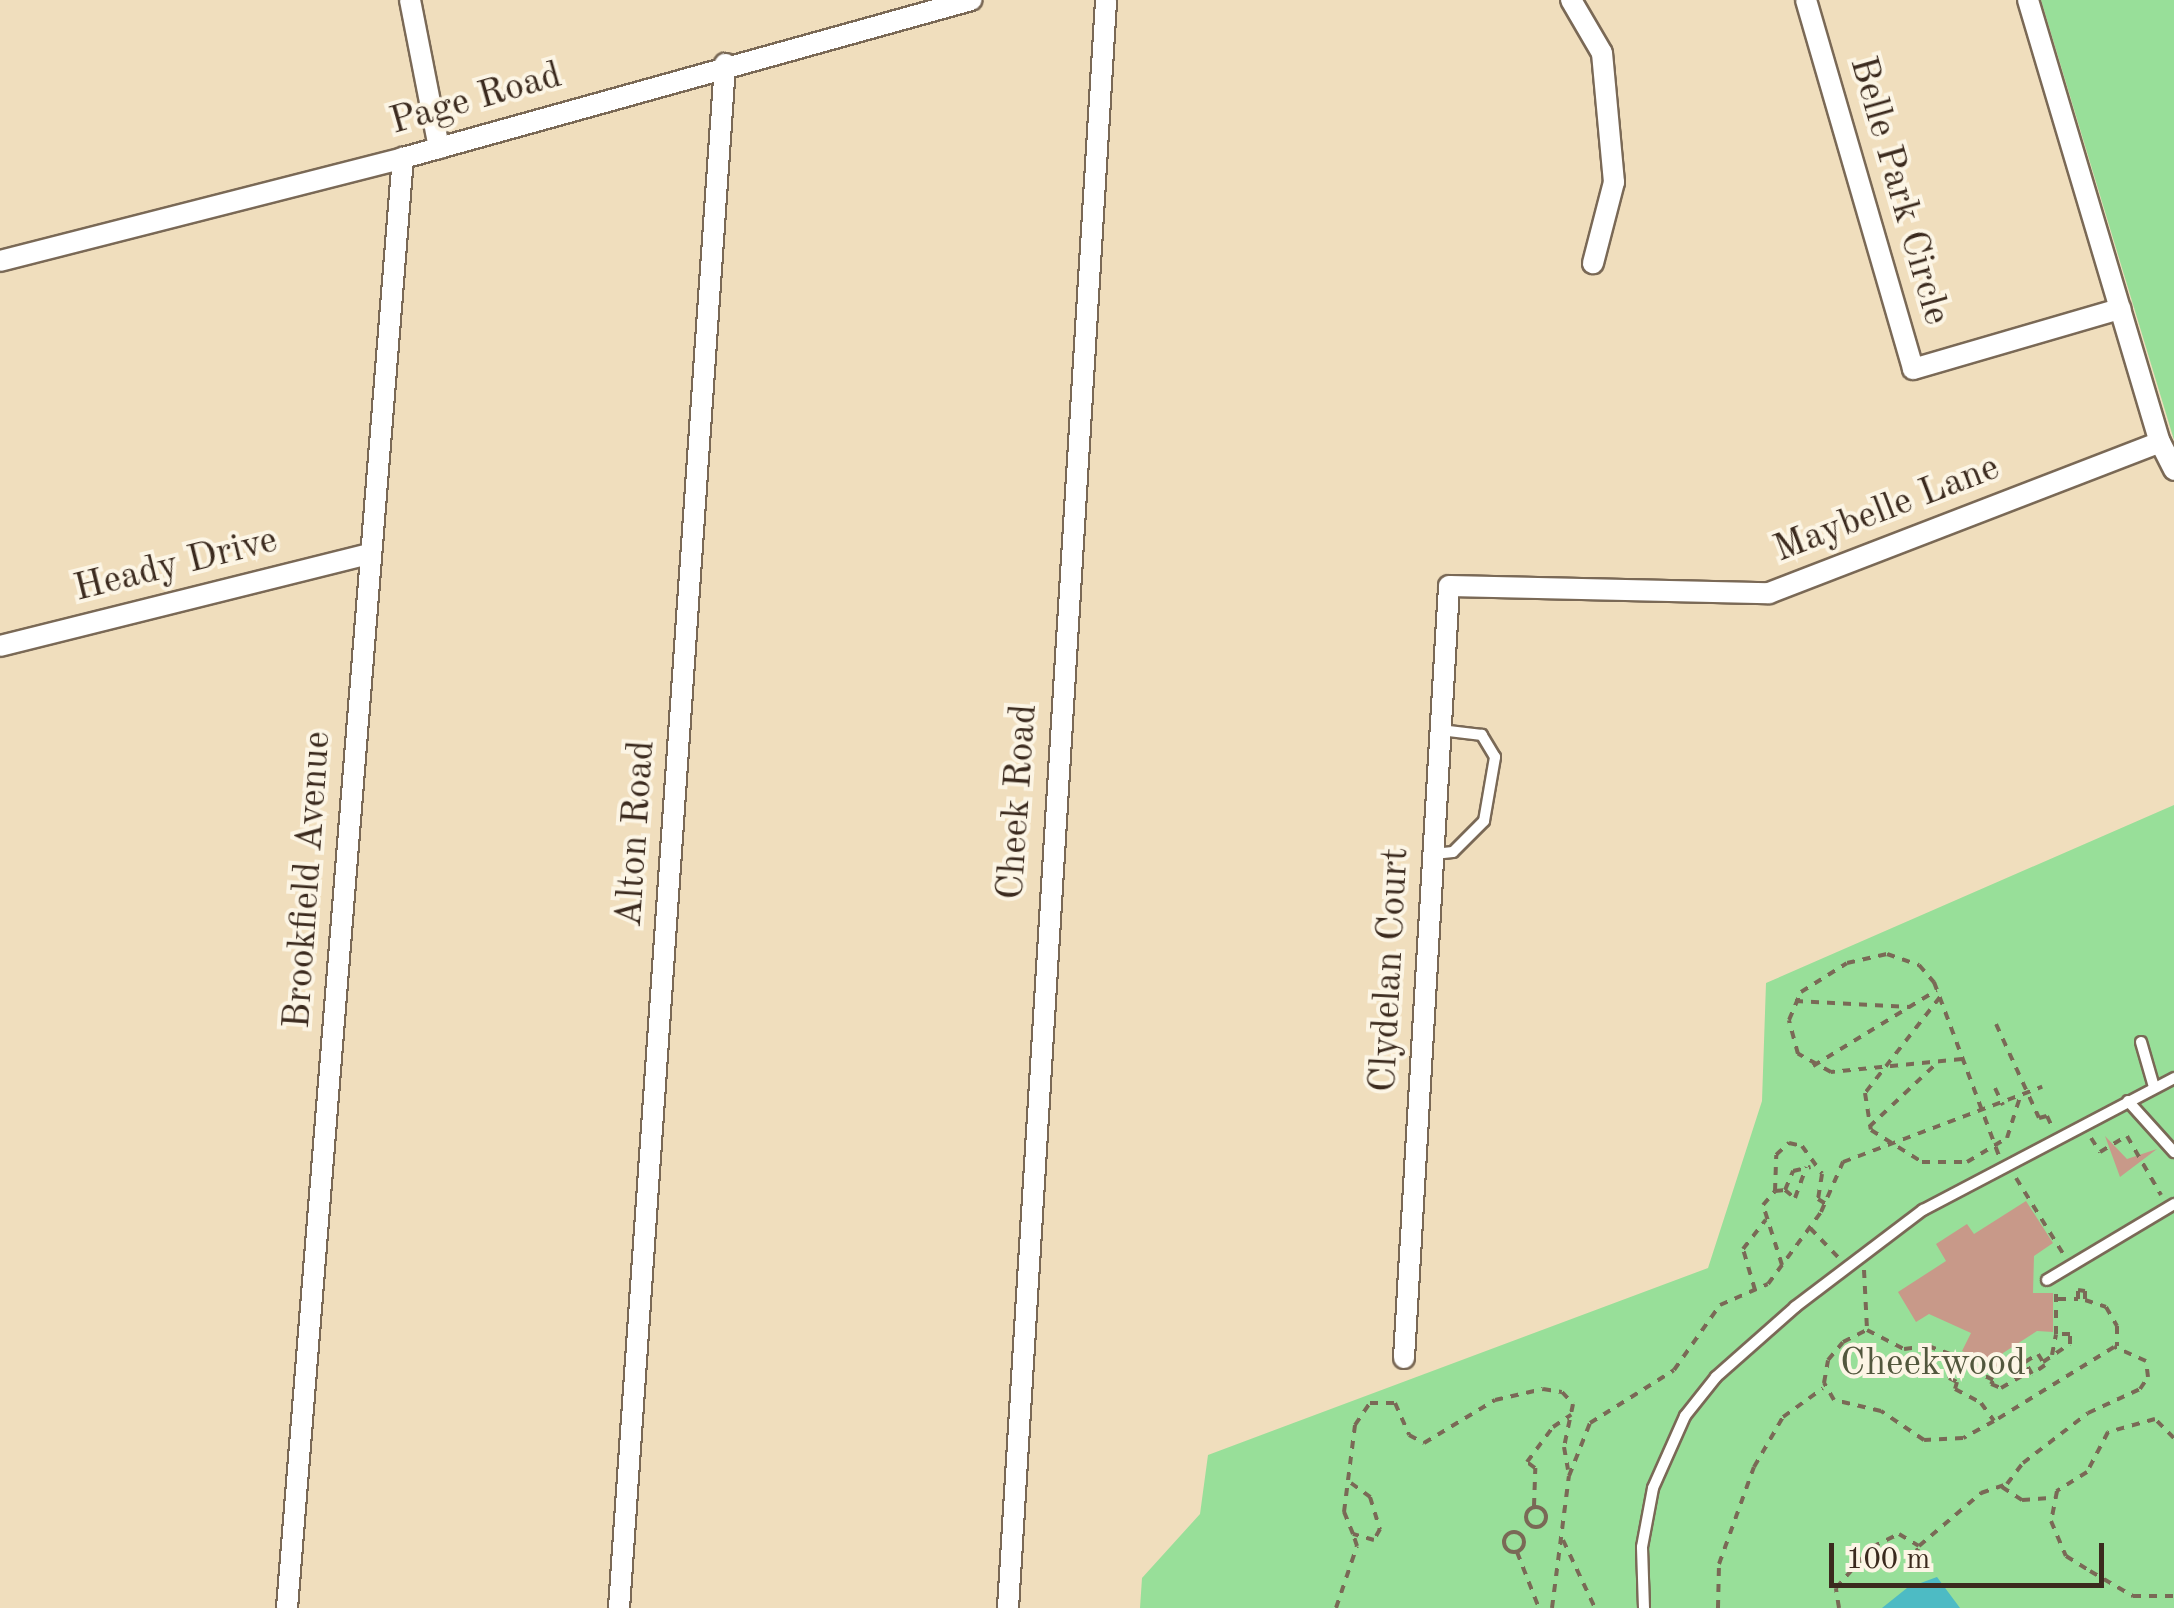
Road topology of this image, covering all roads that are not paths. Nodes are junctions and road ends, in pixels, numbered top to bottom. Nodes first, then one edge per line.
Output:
1 (410, 0) edge
2 (971, 0) edge
3 (1106, 0) edge
4 (1570, 0) edge
5 (1806, 0) edge
6 (2028, 0) edge
7 (725, 64) junction
8 (439, 148) junction
9 (403, 158) junction
10 (0, 261) edge
11 (1593, 263) dead end
12 (2120, 310) junction
13 (2160, 442) junction
14 (2174, 470) edge
15 (369, 554) junction
16 (1449, 586) joint
17 (0, 646) edge
18 (1440, 730) junction
19 (1433, 854) junction
20 (2141, 1042) dead end
21 (2174, 1078) edge
22 (2154, 1087) junction
23 (2128, 1101) junction
24 (2174, 1152) edge
25 (2174, 1204) edge
26 (2052, 1277) road end
27 (1404, 1358) dead end
28 (287, 1608) edge
29 (619, 1608) edge
30 (1008, 1608) edge
31 (1644, 1608) edge

1 - 8 street
2 - 7 street, Page Road
3 - 30 street, Cheek Road
4 - 11 street
5 - 12 street, Belle Park Circle
6 - 12 street
7 - 8 street, Page Road
7 - 29 street, Alton Road
8 - 9 street, Page Road
9 - 10 street, Page Road
9 - 15 street, Brookfield Avenue
12 - 13 street
13 - 14 street
13 - 16 street, Maybelle Lane
15 - 17 street, Heady Drive
15 - 28 street, Brookfield Avenue
16 - 18 street, Clydelan Court
18 - 19 street, Clydelan Court
18 - 19 lane
19 - 27 street, Clydelan Court
20 - 22 lane
21 - 22 lane
22 - 23 lane
23 - 24 lane
23 - 31 lane
25 - 26 lane

